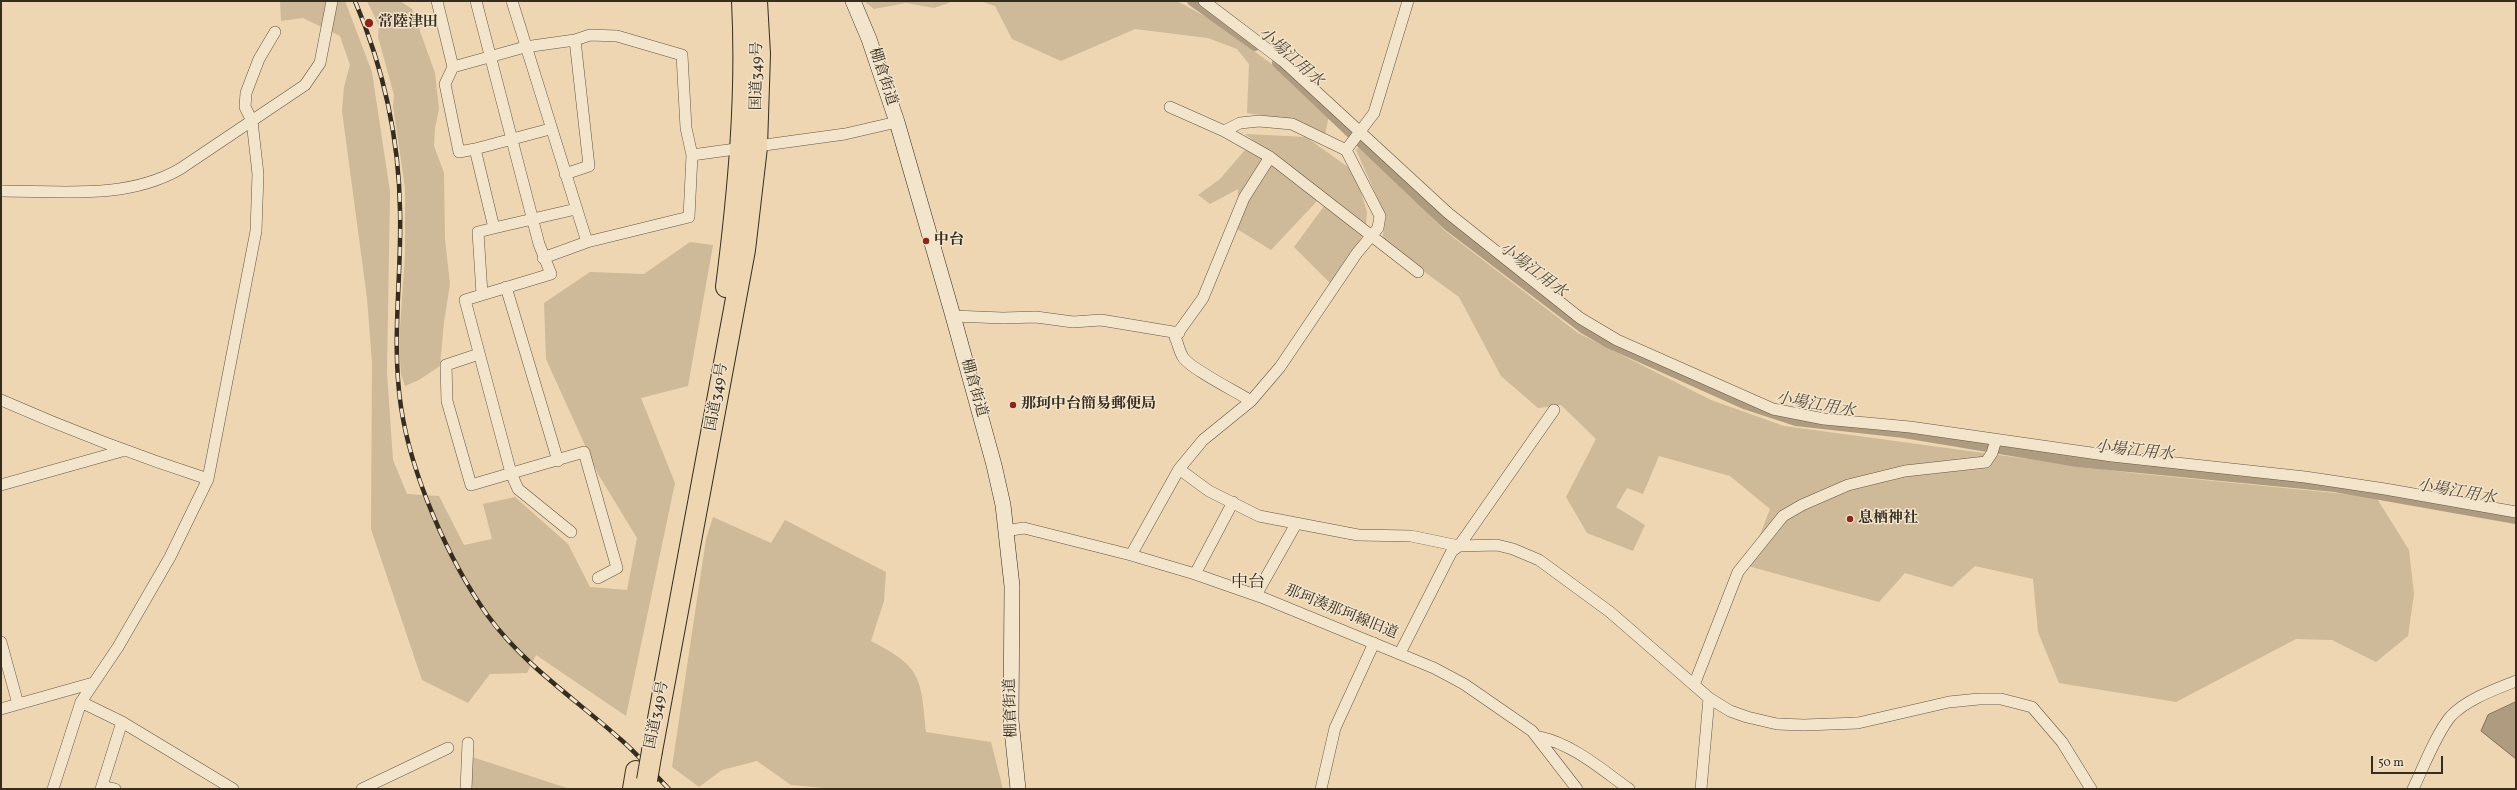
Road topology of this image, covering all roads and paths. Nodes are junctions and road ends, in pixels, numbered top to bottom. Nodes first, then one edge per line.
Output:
1 (332, 1) edge
2 (437, 1) edge
3 (476, 1) edge
4 (512, 1) edge
5 (742, 1) edge
6 (758, 1) edge
7 (853, 1) edge
8 (1204, 1) edge
9 (1408, 1) edge
10 (275, 32) dead end
11 (575, 40) junction
12 (525, 47) junction
13 (490, 57) junction
14 (453, 67) junction
15 (1170, 107) dead end
16 (252, 121) junction
17 (897, 122) junction
18 (550, 129) junction
19 (1224, 131) junction
20 (1354, 140) junction
21 (513, 141) junction
22 (749, 148) junction
23 (475, 149) junction
24 (692, 155) junction
25 (1270, 157) junction
26 (565, 174) junction
27 (1, 192) edge
28 (576, 209) junction
29 (533, 219) junction
30 (494, 228) junction
31 (1372, 236) junction
32 (587, 242) junction
33 (544, 258) junction
34 (1418, 272) dead end
35 (506, 287) junction
36 (482, 294) junction
37 (953, 316) junction
38 (1179, 333) junction
39 (479, 354) junction
40 (1, 400) edge
41 (1251, 400) junction
42 (1554, 410) dead end
43 (1994, 446) junction
44 (122, 451) junction
45 (558, 461) junction
46 (1179, 469) junction
47 (511, 473) junction
48 (208, 479) junction
49 (1, 485) edge
50 (1233, 502) junction
51 (2516, 512) edge
52 (1296, 524) junction
53 (1005, 531) junction
54 (571, 532) dead end
55 (1459, 546) junction
56 (1130, 554) junction
57 (1195, 574) junction
58 (598, 578) dead end
59 (1256, 595) junction
60 (1, 642) edge
61 (1374, 643) junction
62 (1400, 653) junction
63 (2516, 680) edge
64 (93, 683) junction
65 (1694, 685) junction
66 (1709, 698) junction
67 (81, 702) junction
68 (18, 704) junction
69 (1, 708) edge
70 (122, 722) junction
71 (1539, 737) junction
72 (468, 743) dead end
73 (448, 748) dead end
74 (640, 782) edge
75 (102, 787) edge
76 (53, 789) edge
77 (115, 789) edge
78 (233, 789) edge
79 (362, 789) edge
80 (466, 789) edge
81 (1018, 789) edge
82 (1321, 789) edge
83 (1577, 789) edge
84 (1629, 789) edge
85 (1701, 789) edge
86 (2091, 789) edge
87 (2413, 789) edge

1 - 16 street
2 - 14 street
3 - 13 street
4 - 12 street
5 - 22 highway, 国道349号
6 - 22 highway, 国道349号
7 - 17 street, 棚倉街道
8 - 20 street
9 - 20 street
10 - 16 street
11 - 12 street
11 - 24 street
11 - 26 street
12 - 13 street
12 - 18 street
13 - 14 street
13 - 21 street
14 - 23 street
15 - 19 street
16 - 27 street
16 - 48 street
17 - 22 street
17 - 37 street, 棚倉街道
18 - 21 street
18 - 26 street
19 - 20 street
19 - 25 street
20 - 31 street
20 - 43 street
21 - 23 street
21 - 29 street
22 - 24 street
22 - 74 highway, 国道349号
23 - 30 street
24 - 32 street
25 - 31 street
25 - 38 street
26 - 28 street
28 - 29 street
28 - 32 street
29 - 30 street
29 - 33 street
30 - 36 street
31 - 34 street
31 - 41 street
32 - 33 street
33 - 35 street
35 - 36 street
35 - 45 street
36 - 39 street
37 - 38 street
37 - 53 street, 棚倉街道
38 - 41 street
39 - 47 street
39 - 47 street
40 - 44 street
41 - 46 street
42 - 55 street
43 - 51 street
43 - 65 street
44 - 48 street
44 - 49 street
45 - 47 street
45 - 58 street
46 - 50 street
46 - 56 street
47 - 54 street
48 - 64 street
50 - 52 street
50 - 57 street
52 - 55 street
52 - 59 street
53 - 56 street, 那珂湊那珂線旧道
53 - 81 street, 棚倉街道
55 - 62 street
55 - 65 street
56 - 57 street, 那珂湊那珂線旧道
57 - 59 street, 那珂湊那珂線旧道
59 - 61 street, 那珂湊那珂線旧道
60 - 68 street
61 - 62 street, 那珂湊那珂線旧道
61 - 82 street
62 - 71 street, 那珂湊那珂線旧道
63 - 87 street
64 - 67 street
64 - 68 street
65 - 66 street
66 - 85 street
66 - 86 street
67 - 70 street
67 - 76 street
68 - 69 street
70 - 75 street
70 - 78 street
71 - 83 street, 那珂湊那珂線旧道
71 - 84 street
72 - 80 street
73 - 79 street
75 - 77 street

